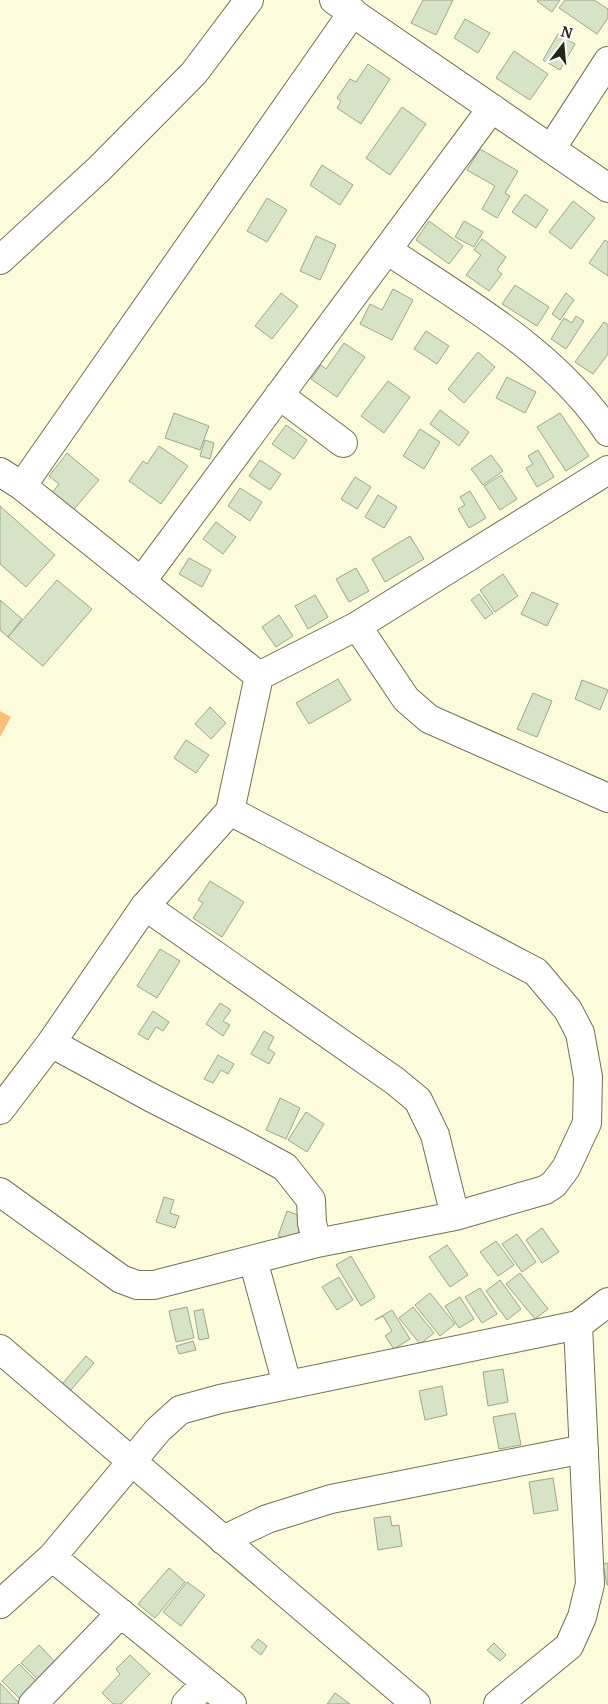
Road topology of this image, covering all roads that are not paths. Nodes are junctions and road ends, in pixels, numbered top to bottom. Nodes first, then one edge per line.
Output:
1 (249, 0) edge
2 (344, 6) edge
3 (608, 61) edge
4 (492, 108) junction
5 (551, 149) junction
6 (608, 188) edge
7 (387, 250) junction
8 (0, 260) edge
9 (280, 395) junction
10 (608, 432) edge
11 (343, 443) dead end
12 (608, 470) edge
13 (11, 479) edge
14 (141, 582) junction
15 (357, 626) junction
16 (259, 676) junction
17 (608, 798) edge
18 (230, 811) junction
19 (145, 906) junction
20 (51, 1043) junction
21 (0, 1110) edge
22 (0, 1192) edge
23 (455, 1216) junction
24 (317, 1243) junction
25 (253, 1260) junction
26 (608, 1302) edge
27 (578, 1325) junction
28 (0, 1349) edge
29 (287, 1384) junction
30 (584, 1449) junction
31 (131, 1462) junction
32 (223, 1540) junction
33 (52, 1557) junction
34 (0, 1604) edge
35 (121, 1613) junction
36 (206, 1683) junction
37 (33, 1704) edge
38 (186, 1704) edge
39 (232, 1704) edge
40 (416, 1704) edge
41 (498, 1704) edge

1 - 8 street
2 - 4 street
2 - 13 street
3 - 5 street
4 - 5 street
4 - 7 street
5 - 6 street
7 - 9 street
7 - 10 street
9 - 11 street
9 - 14 street
12 - 15 street
13 - 14 street
14 - 16 street
15 - 16 street
15 - 17 street
16 - 18 street
18 - 19 street
18 - 23 street
19 - 20 street
19 - 23 street
20 - 21 street
20 - 24 street
22 - 25 street
23 - 24 street
24 - 25 street
25 - 29 street
26 - 27 street
27 - 29 street
27 - 30 street
28 - 31 street
29 - 31 street
30 - 32 street
30 - 41 street
31 - 32 street
31 - 33 street
32 - 40 street
33 - 34 street
33 - 35 street
35 - 36 street
35 - 37 street
36 - 38 street
36 - 39 street

